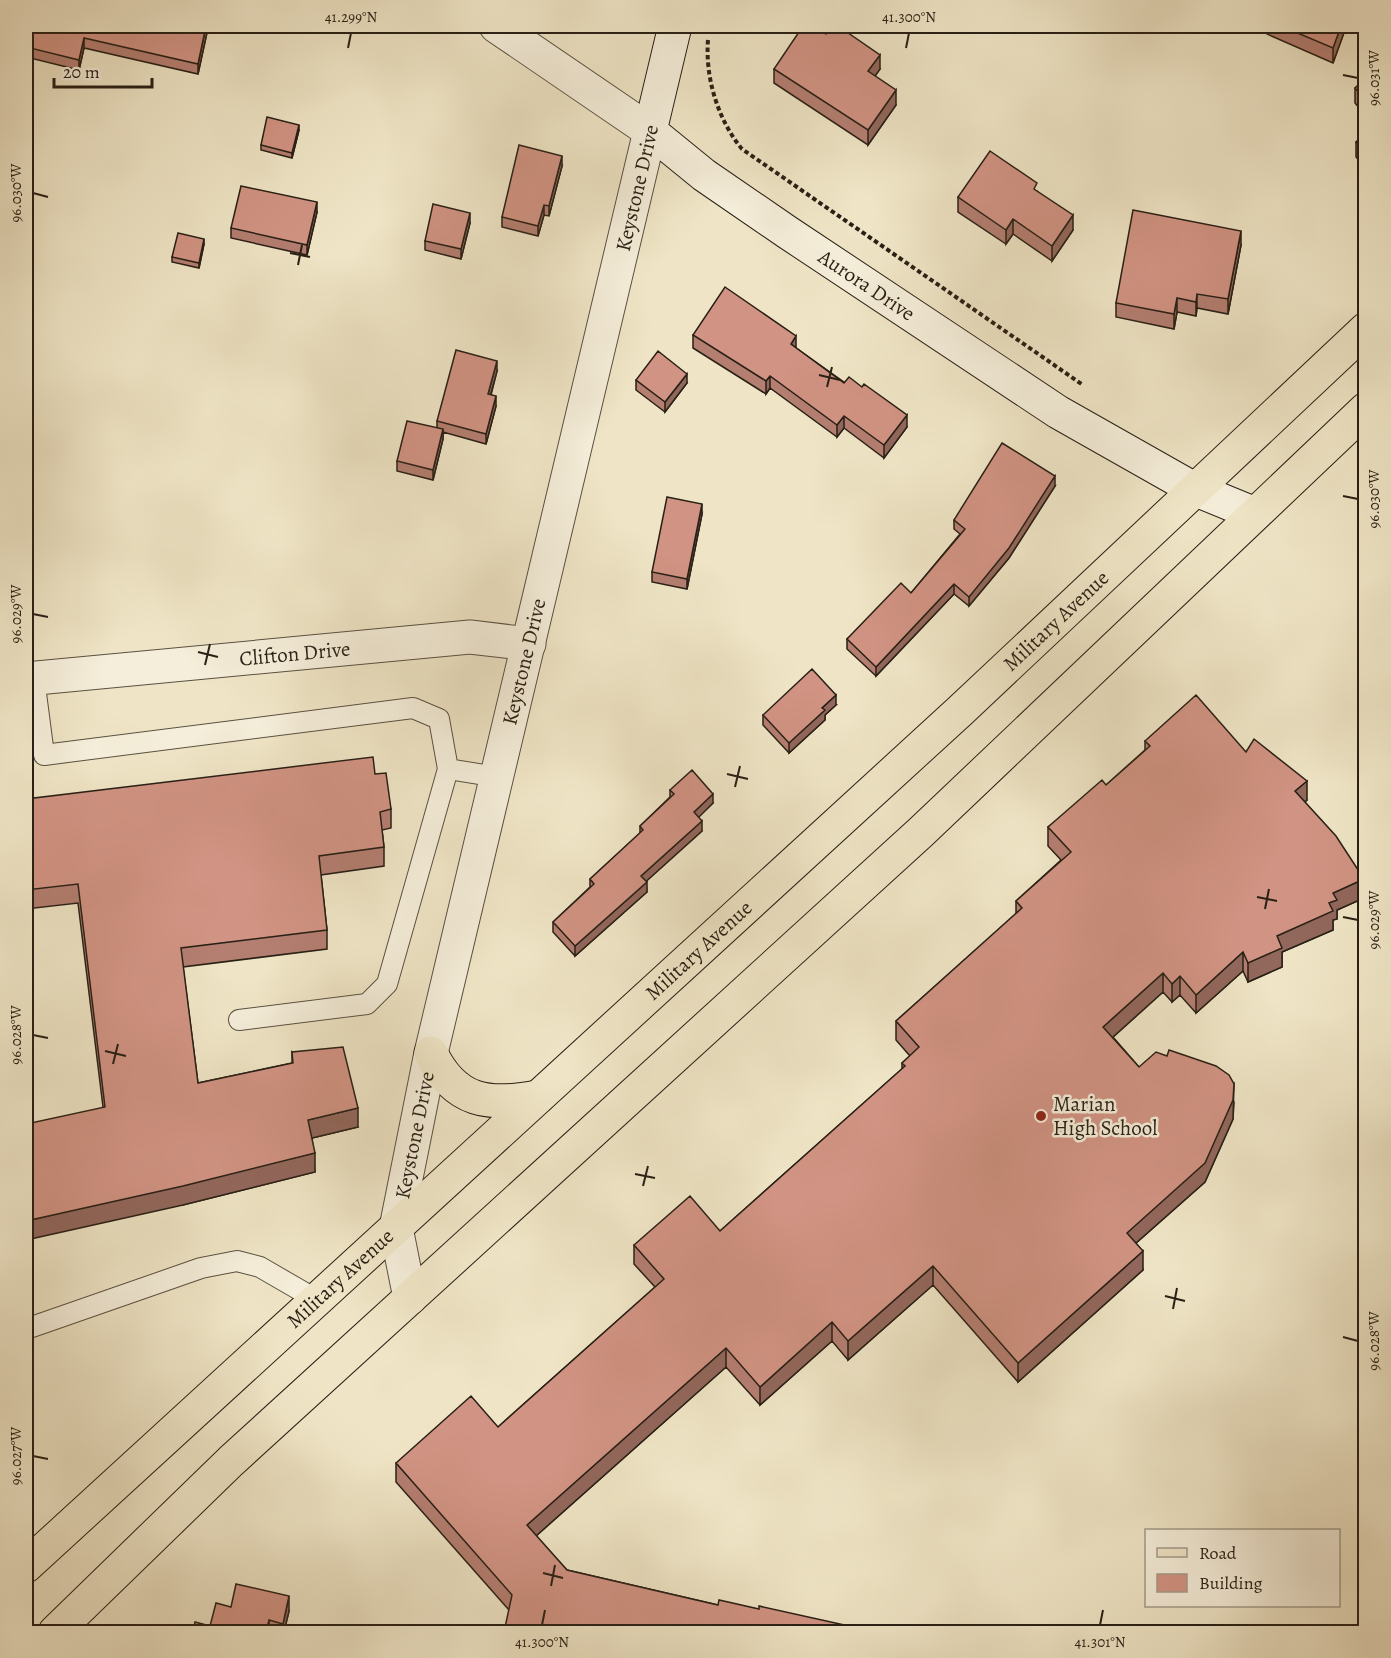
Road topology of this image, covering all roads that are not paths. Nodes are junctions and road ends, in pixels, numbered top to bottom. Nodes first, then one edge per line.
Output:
1 (496, 26) edge
2 (675, 26) edge
3 (650, 131) junction
4 (1365, 328) edge
5 (1365, 409) edge
6 (1194, 489) junction
7 (1255, 514) junction
8 (529, 644) junction
9 (30, 679) edge
10 (448, 769) junction
11 (497, 777) junction
12 (239, 1020) dead end
13 (431, 1053) junction
14 (538, 1097) junction
15 (396, 1228) junction
16 (410, 1298) junction
17 (317, 1300) junction
18 (26, 1329) edge
19 (26, 1566) edge
20 (55, 1632) edge

1 - 3 street, Aurora Drive
2 - 3 street, Keystone Drive
3 - 6 street, Aurora Drive
3 - 8 street, Keystone Drive
4 - 6 main road, Military Avenue
5 - 7 main road
6 - 7 street, Aurora Drive
6 - 14 main road, Military Avenue
7 - 16 main road
8 - 9 street, Clifton Drive
8 - 11 street, Keystone Drive
9 - 10 lane
10 - 11 lane
10 - 12 lane
11 - 13 street, Keystone Drive
13 - 14 main road
13 - 15 street, Keystone Drive
14 - 15 main road, Military Avenue
15 - 16 street, Keystone Drive
15 - 17 main road, Military Avenue
16 - 20 main road
17 - 18 lane
17 - 19 main road, Military Avenue

